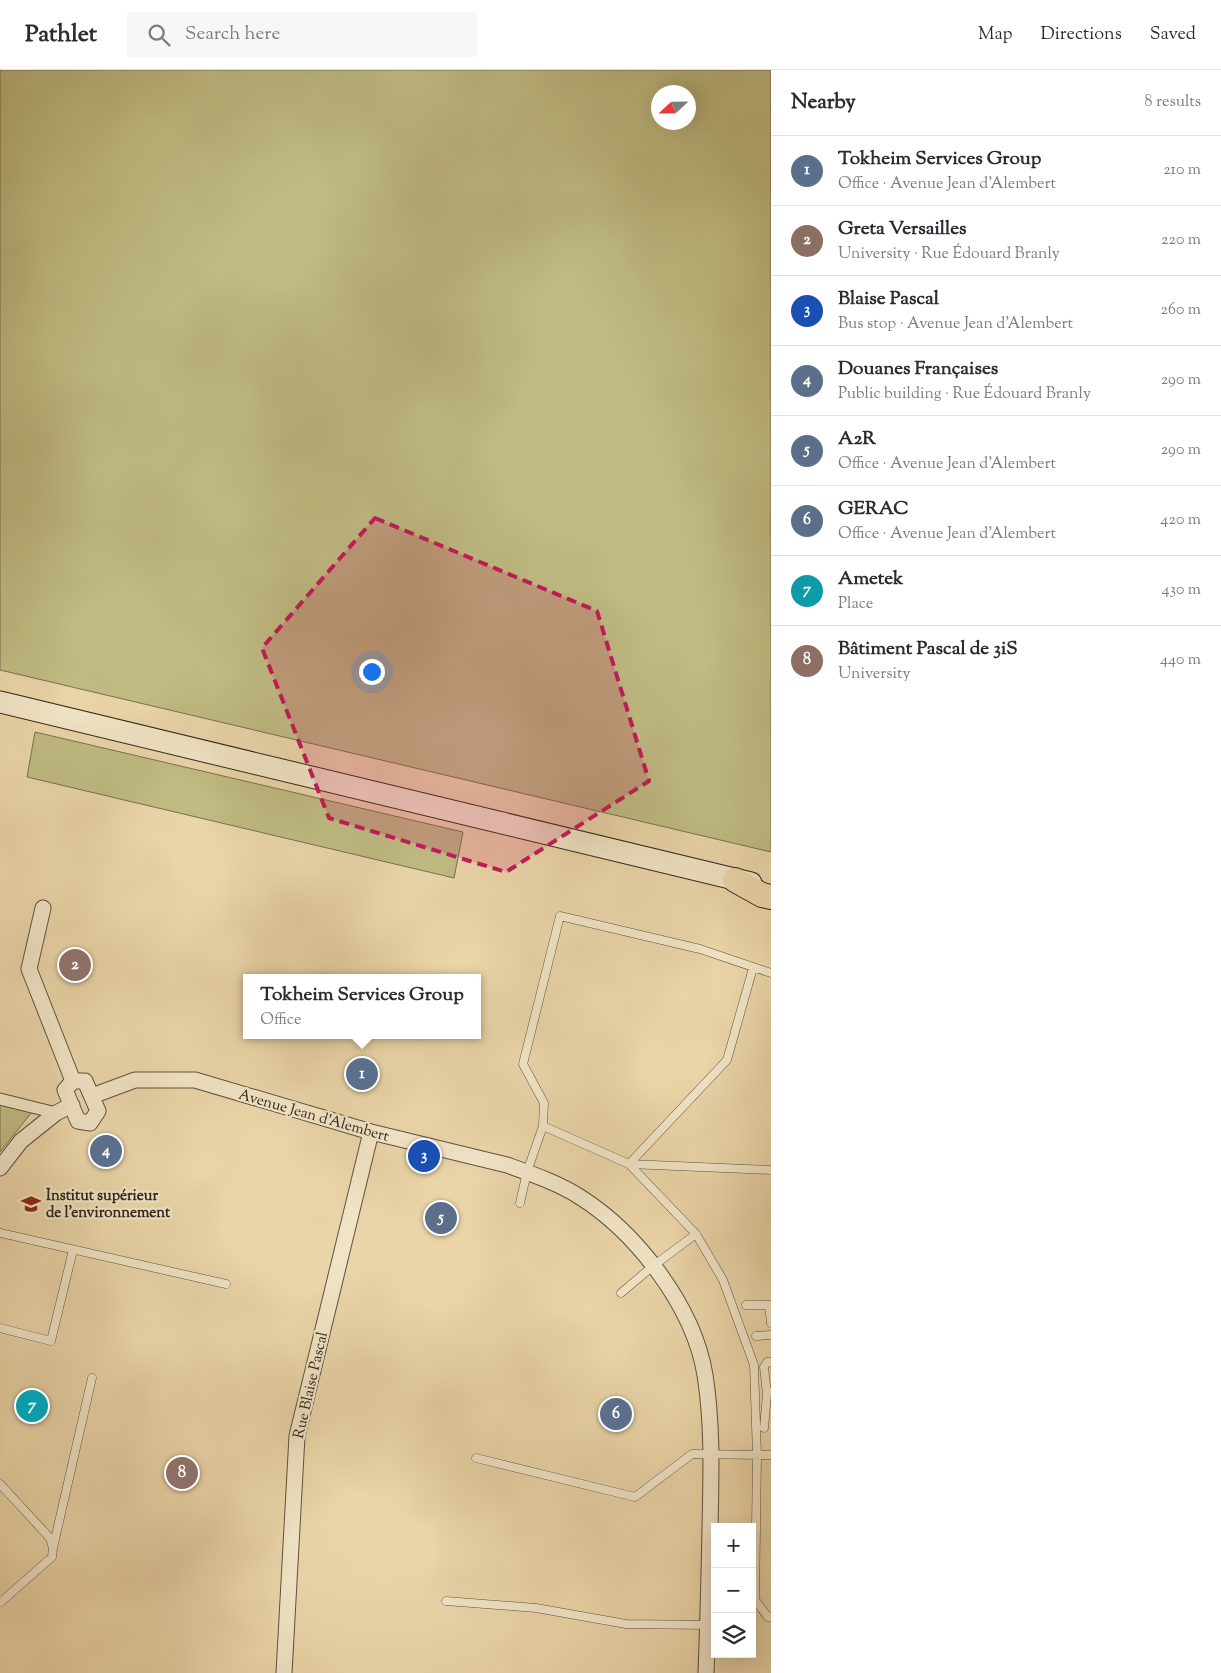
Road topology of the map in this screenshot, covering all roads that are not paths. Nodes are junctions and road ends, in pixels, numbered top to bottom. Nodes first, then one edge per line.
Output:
1 (5, 705) edge
2 (735, 880) junction
3 (771, 888) edge
4 (771, 897) edge
5 (43, 908) dead end
6 (753, 968) junction
7 (771, 973) edge
8 (72, 1081) junction
9 (92, 1096) junction
10 (0, 1099) edge
11 (72, 1105) junction
12 (56, 1113) junction
13 (543, 1126) junction
14 (371, 1132) junction
15 (629, 1164) junction
16 (0, 1168) edge
17 (771, 1170) edge
18 (527, 1172) junction
19 (520, 1203) dead end
20 (0, 1233) edge
21 (696, 1234) junction
22 (74, 1250) junction
23 (653, 1266) junction
24 (226, 1284) dead end
25 (621, 1293) dead end
26 (746, 1305) dead end
27 (770, 1305) edge
28 (771, 1323) edge
29 (0, 1328) edge
30 (771, 1335) edge
31 (756, 1336) dead end
32 (771, 1362) edge
33 (92, 1378) dead end
34 (769, 1393) edge
35 (764, 1428) edge
36 (712, 1454) junction
37 (757, 1455) junction
38 (771, 1455) edge
39 (476, 1458) dead end
40 (0, 1484) edge
41 (53, 1548) junction
42 (446, 1601) dead end
43 (1, 1602) dead end
44 (771, 1617) edge
45 (708, 1625) junction
46 (284, 1673) edge
47 (706, 1673) edge

1 - 2 main road
2 - 3 main road
2 - 4 main road
5 - 8 street
6 - 7 lane
6 - 13 lane
6 - 15 lane
8 - 9 street
8 - 11 street
9 - 11 street
9 - 14 street, Avenue Jean d'Alembert
10 - 12 street
11 - 12 street
12 - 16 street
13 - 15 lane
13 - 18 lane
14 - 18 street, Avenue Jean d'Alembert
14 - 46 street, Rue Blaise Pascal
15 - 17 lane
15 - 21 lane
18 - 19 lane
18 - 23 street, Avenue Jean d'Alembert
20 - 22 lane
21 - 23 lane
21 - 35 lane
22 - 24 lane
22 - 29 lane
23 - 25 lane
23 - 36 street, Avenue Jean d'Alembert
26 - 27 lane
27 - 28 lane
30 - 31 lane
32 - 34 lane
33 - 41 lane
34 - 35 lane
35 - 37 lane
36 - 37 lane
36 - 39 lane
36 - 45 street, Avenue Jean d'Alembert
37 - 38 lane
37 - 44 lane
40 - 41 lane
41 - 43 lane
42 - 45 lane
45 - 47 street, Avenue Jean d'Alembert

